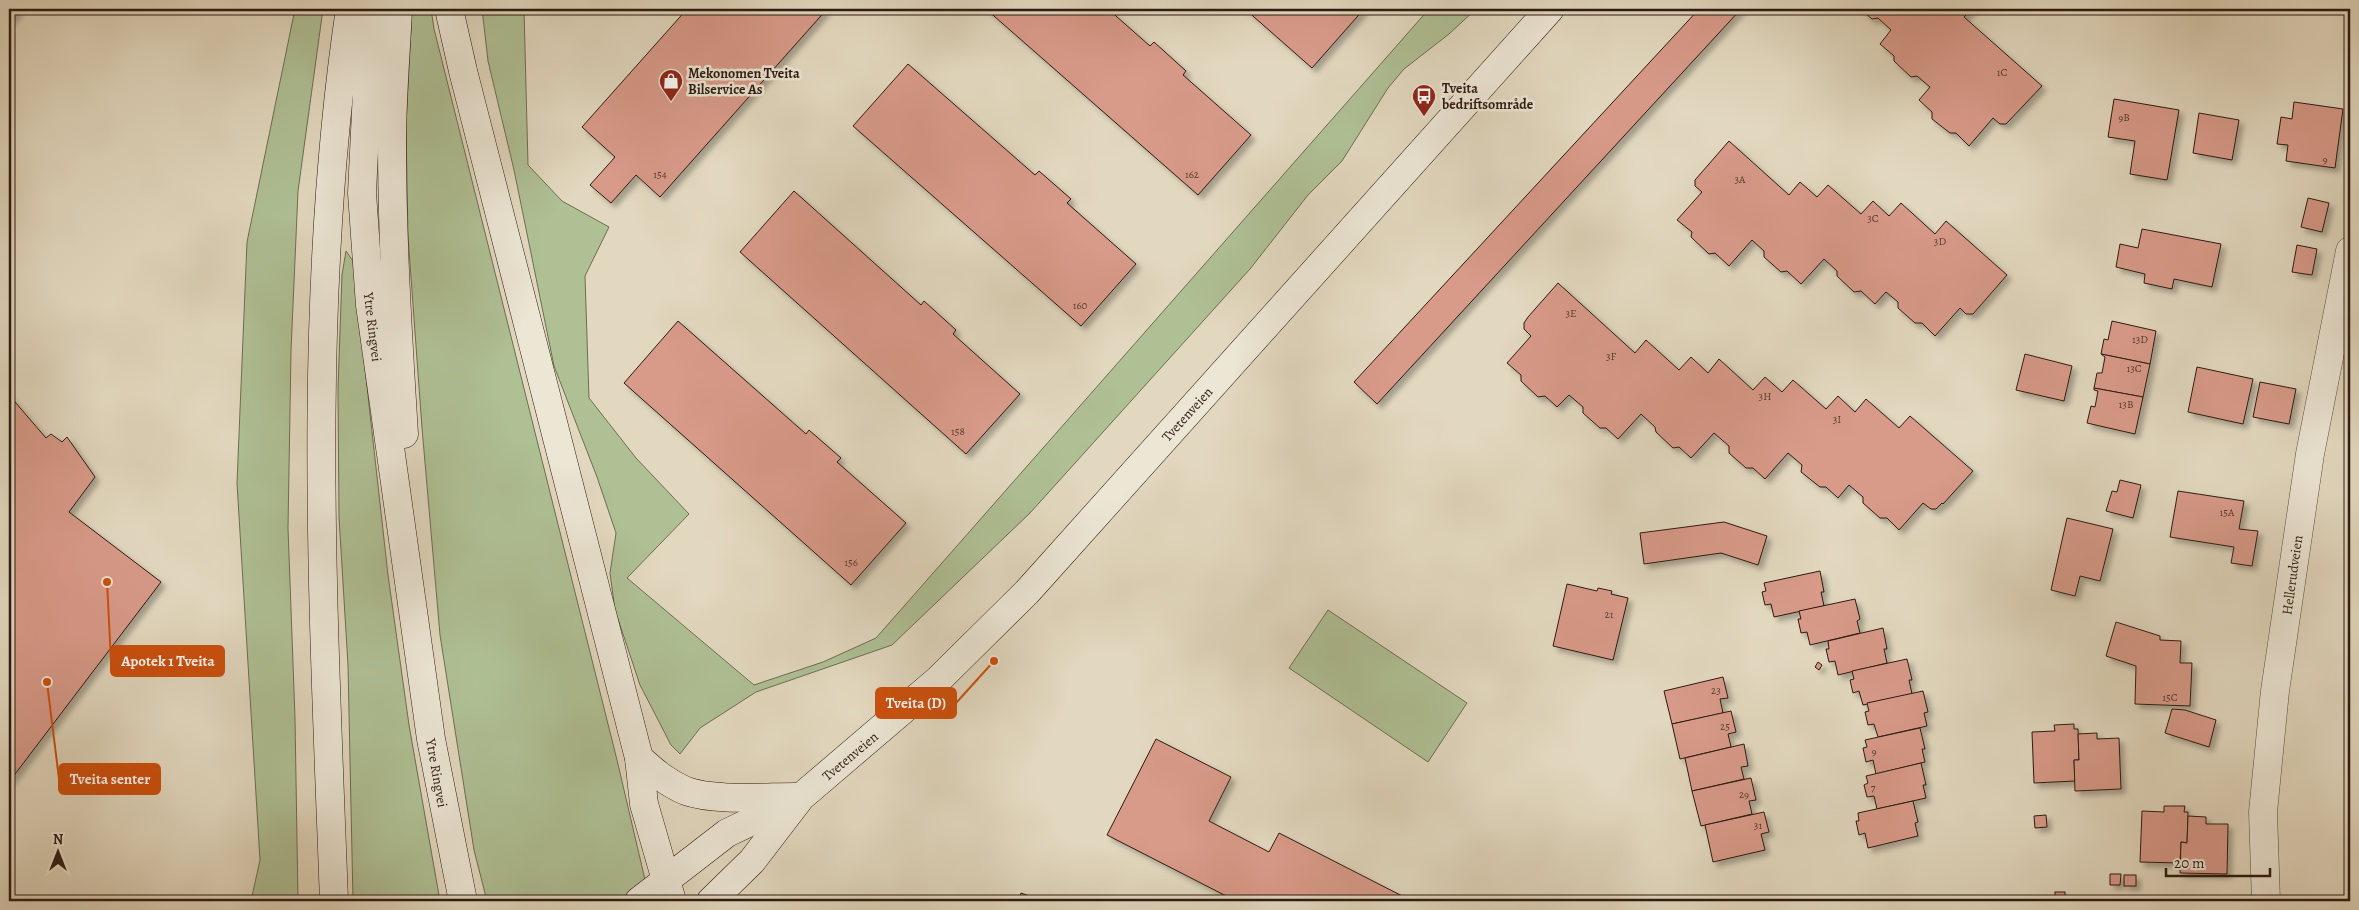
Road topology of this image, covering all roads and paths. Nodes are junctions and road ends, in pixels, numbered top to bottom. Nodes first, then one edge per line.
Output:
1 (350, 9) edge
2 (371, 9) edge
3 (398, 9) edge
4 (449, 9) edge
5 (1550, 9) edge
6 (2350, 251) edge
7 (417, 643) junction
8 (638, 758) junction
9 (801, 797) junction
10 (669, 890) edge
11 (334, 901) edge
12 (462, 901) edge
13 (639, 901) edge
14 (711, 901) edge
15 (2266, 901) edge

1 - 11 main road
2 - 7 main road, Ytre Ringvei
3 - 7 main road, Ytre Ringvei
4 - 8 main road
5 - 9 main road, Tvetenveien
6 - 15 main road, Hellerudveien
7 - 12 main road, Ytre Ringvei
8 - 9 main road
8 - 10 main road
9 - 10 main road, Tvetenveien
9 - 14 main road, Tvetenveien
10 - 13 main road, Tvetenveien

